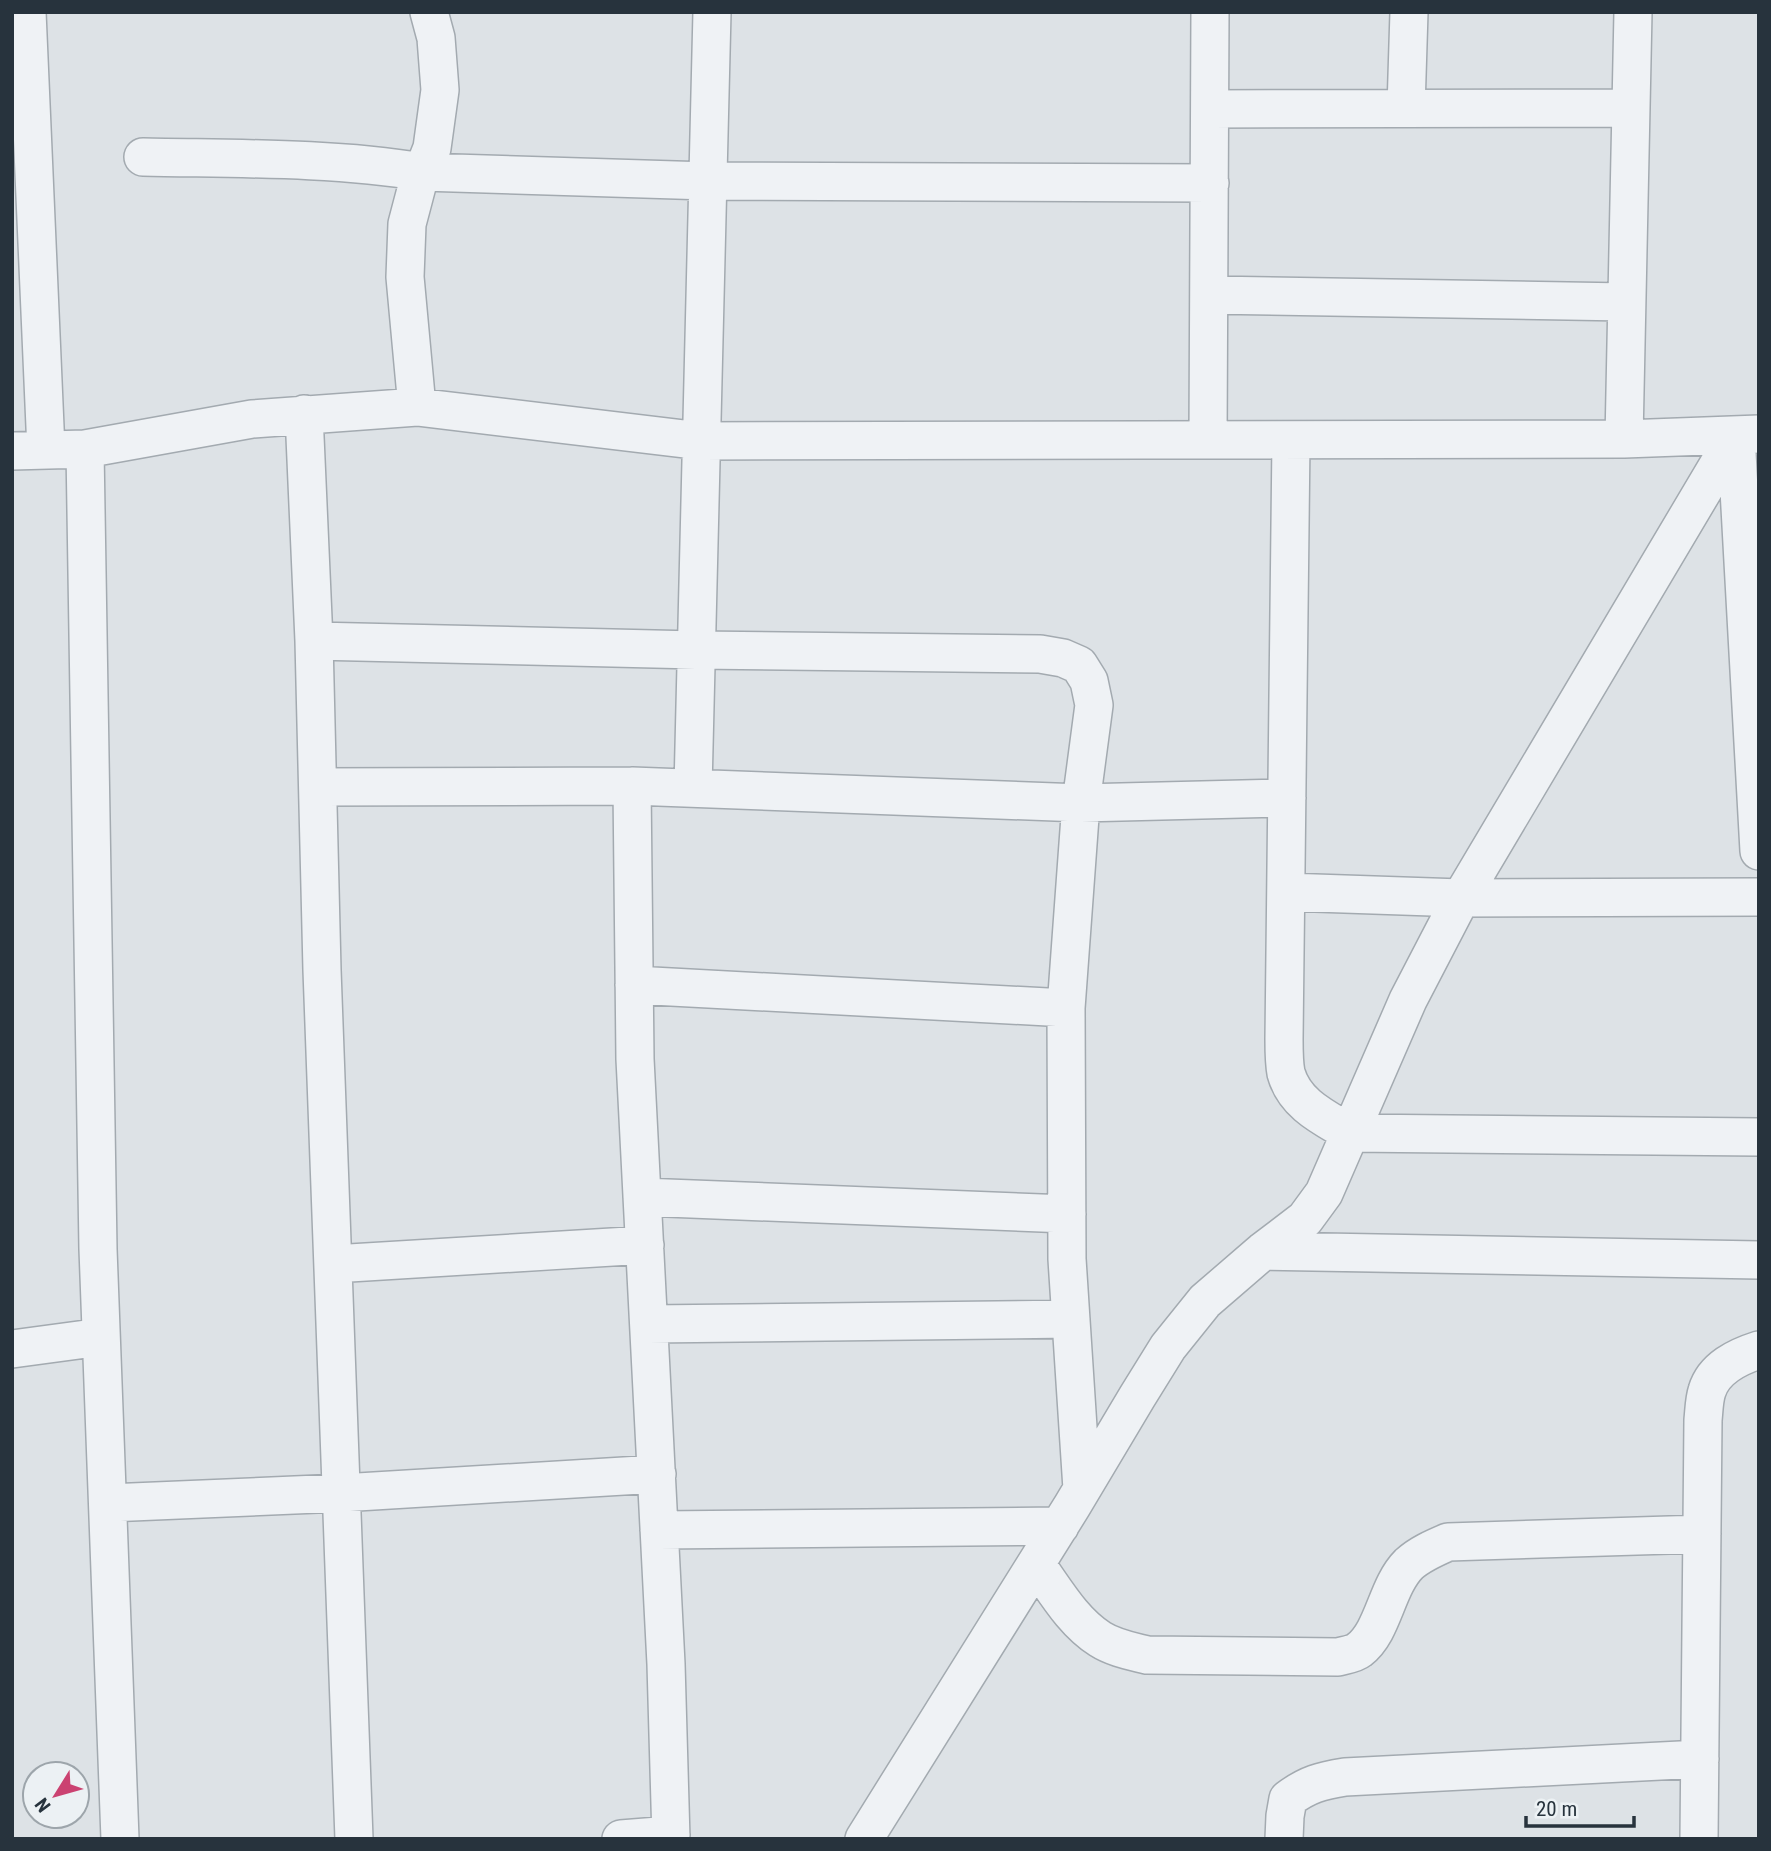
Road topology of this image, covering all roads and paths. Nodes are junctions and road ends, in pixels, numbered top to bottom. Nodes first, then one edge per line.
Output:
1 (27, 12) edge
2 (429, 12) edge
3 (712, 12) edge
4 (1210, 12) edge
5 (1409, 12) edge
6 (1633, 12) edge
7 (1406, 108) junction
8 (1631, 108) junction
9 (1210, 109) junction
10 (143, 157) dead end
11 (422, 172) junction
12 (708, 181) junction
13 (1210, 183) junction
14 (1209, 295) junction
15 (1626, 302) junction
16 (417, 407) junction
17 (304, 414) junction
18 (1747, 435) edge
19 (1624, 439) junction
20 (1208, 440) junction
21 (1291, 440) junction
22 (701, 441) junction
23 (85, 449) junction
24 (29, 450) edge
25 (314, 641) junction
26 (696, 650) junction
27 (632, 786) junction
28 (317, 787) junction
29 (693, 788) junction
30 (1287, 798) junction
31 (1082, 803) junction
32 (1759, 851) edge
33 (1286, 892) junction
34 (1759, 897) edge
35 (1461, 898) junction
36 (634, 985) junction
37 (1066, 1008) junction
38 (1350, 1133) junction
39 (1759, 1137) edge
40 (642, 1197) junction
41 (1067, 1214) junction
42 (645, 1245) junction
43 (1263, 1251) junction
44 (1759, 1260) edge
45 (333, 1264) junction
46 (1071, 1320) junction
47 (649, 1324) junction
48 (101, 1336) junction
49 (12, 1349) edge
50 (1759, 1350) edge
51 (657, 1474) junction
52 (1082, 1489) junction
53 (341, 1493) junction
54 (108, 1503) junction
55 (1060, 1526) junction
56 (659, 1530) junction
57 (1702, 1534) junction
58 (1036, 1564) junction
59 (1700, 1759) junction
60 (671, 1837) edge
61 (120, 1839) edge
62 (354, 1839) edge
63 (621, 1839) edge
64 (864, 1839) edge
65 (1284, 1839) edge
66 (1699, 1839) edge

1 - 24 street
2 - 11 street
3 - 12 street
4 - 9 street
5 - 7 street
6 - 8 street
7 - 8 street
7 - 9 street
8 - 15 street
9 - 13 street
10 - 11 street
11 - 12 street
11 - 16 street
12 - 13 street
12 - 22 street
13 - 14 street
14 - 15 street
14 - 20 street
15 - 19 street
16 - 17 street
16 - 22 street
17 - 23 street
17 - 25 street
18 - 19 street
18 - 32 street
18 - 35 street
19 - 21 street
20 - 21 street
20 - 22 street
21 - 30 street
22 - 26 street
23 - 24 street
23 - 48 street
25 - 26 street
25 - 28 street
26 - 29 street
26 - 31 street
27 - 28 street
27 - 29 street
27 - 36 street
28 - 45 street
29 - 31 street
30 - 31 street
30 - 33 street
31 - 37 street
33 - 35 street
33 - 38 street
34 - 35 street
35 - 38 street
36 - 37 street
36 - 40 street
37 - 41 street
38 - 39 street
38 - 43 street
40 - 41 street
40 - 42 street
41 - 46 street
42 - 45 street
42 - 47 street
43 - 44 street
43 - 52 street
45 - 53 street
46 - 47 street
46 - 52 street
47 - 51 street
48 - 49 street
48 - 54 street
50 - 57 street
51 - 53 street
51 - 56 street
52 - 55 street
53 - 54 street
53 - 62 street
54 - 61 street
55 - 56 street
55 - 58 street
56 - 60 street
57 - 58 street
57 - 59 street
58 - 64 street
59 - 65 street
59 - 66 street
60 - 63 street

